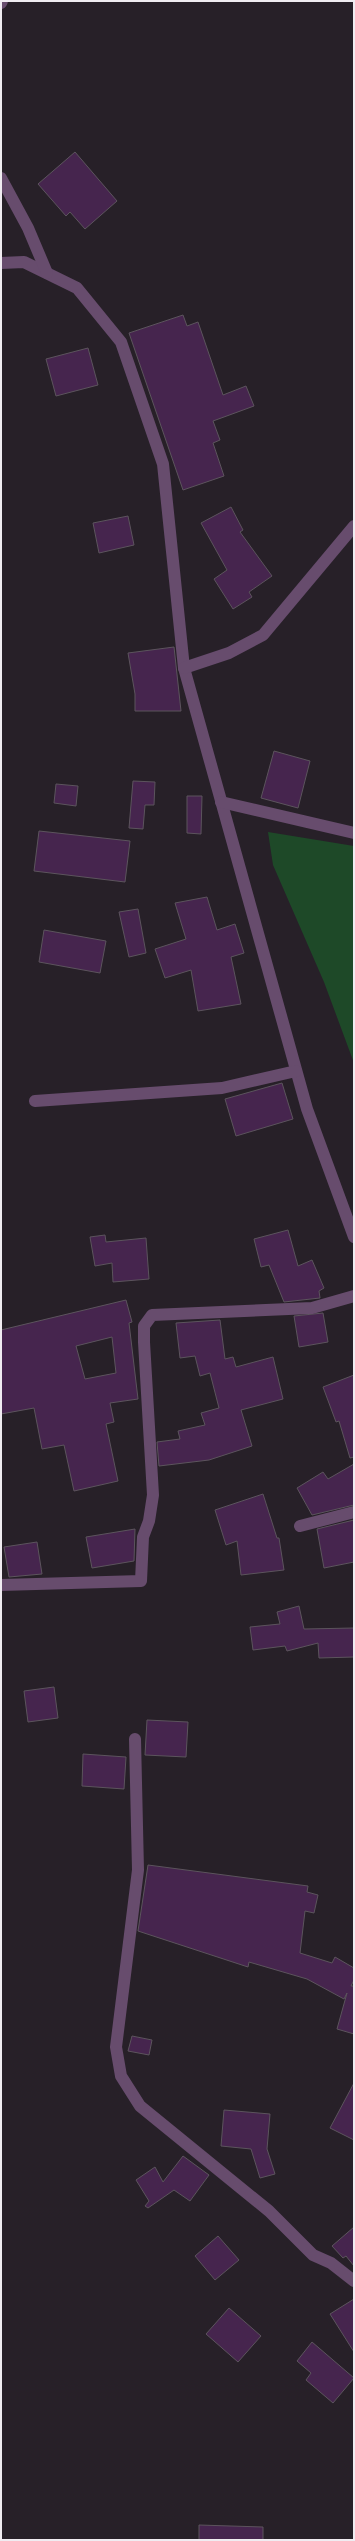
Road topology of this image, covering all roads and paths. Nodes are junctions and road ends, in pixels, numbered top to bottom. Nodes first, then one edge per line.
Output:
1 (1, 178) edge
2 (1, 263) edge
3 (47, 273) junction
4 (354, 526) edge
5 (184, 668) junction
6 (221, 802) junction
7 (354, 832) edge
8 (296, 1071) junction
9 (35, 1101) dead end
10 (354, 1238) edge
11 (354, 1296) edge
12 (354, 1512) edge
13 (300, 1526) dead end
14 (1, 1585) edge
15 (135, 1739) dead end
16 (354, 2281) edge

1 - 3 street
2 - 3 street
3 - 5 street
4 - 5 street
5 - 6 street
6 - 7 street
6 - 8 street
8 - 9 street
8 - 10 street
11 - 14 street
12 - 13 street
15 - 16 street

